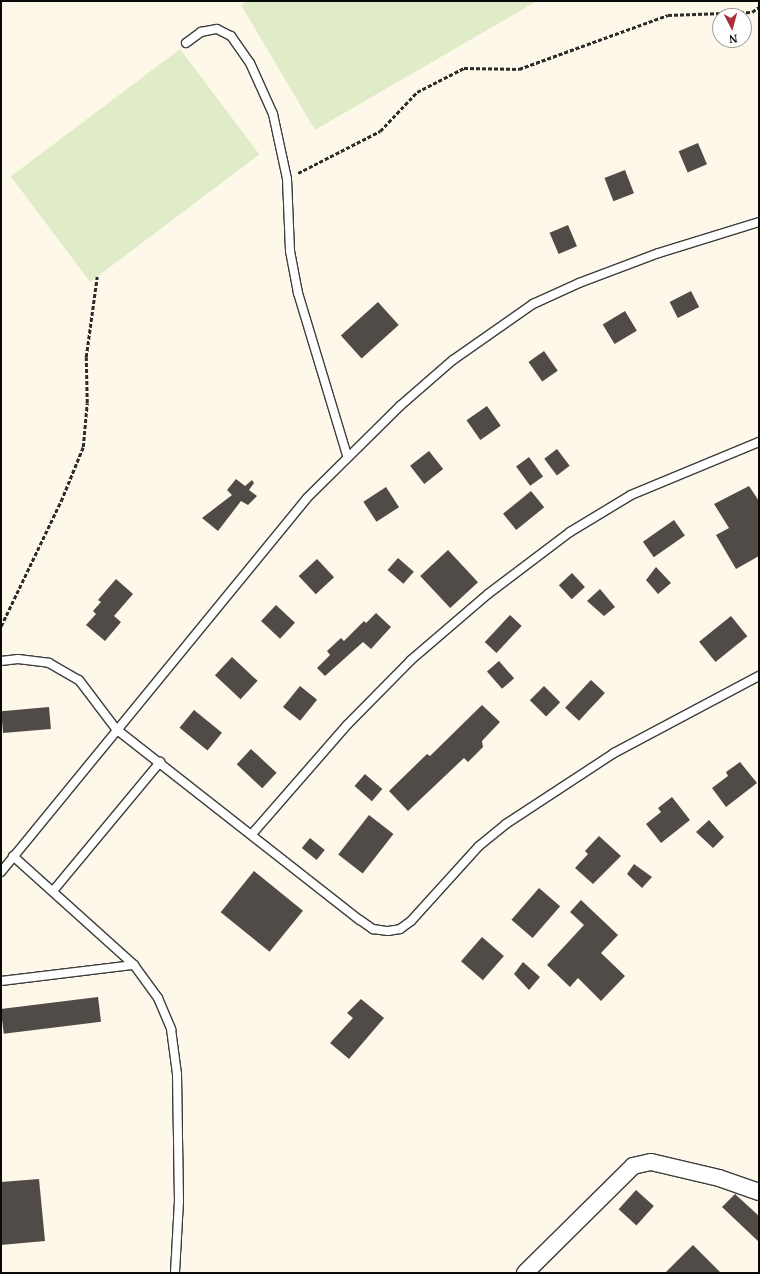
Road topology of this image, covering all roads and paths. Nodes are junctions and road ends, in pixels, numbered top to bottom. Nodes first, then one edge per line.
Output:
1 (759, 7) edge
2 (186, 43) dead end
3 (287, 179) junction
4 (759, 222) edge
5 (97, 277) dead end
6 (759, 442) edge
7 (347, 455) junction
8 (1, 626) edge
9 (1, 661) edge
10 (759, 676) edge
11 (116, 729) junction
12 (160, 762) junction
13 (252, 834) junction
14 (14, 856) junction
15 (1, 872) edge
16 (53, 891) junction
17 (134, 965) junction
18 (1, 981) edge
19 (759, 1192) edge
20 (175, 1273) edge
21 (525, 1273) edge

1 - 3 path
2 - 3 lane
3 - 7 lane
4 - 7 lane
5 - 8 path
6 - 13 lane
7 - 11 lane
9 - 11 lane
10 - 13 lane
11 - 12 lane
11 - 14 lane
12 - 13 lane
12 - 16 lane
14 - 15 lane
14 - 16 lane
16 - 17 lane
17 - 18 lane
17 - 20 lane
19 - 21 street

